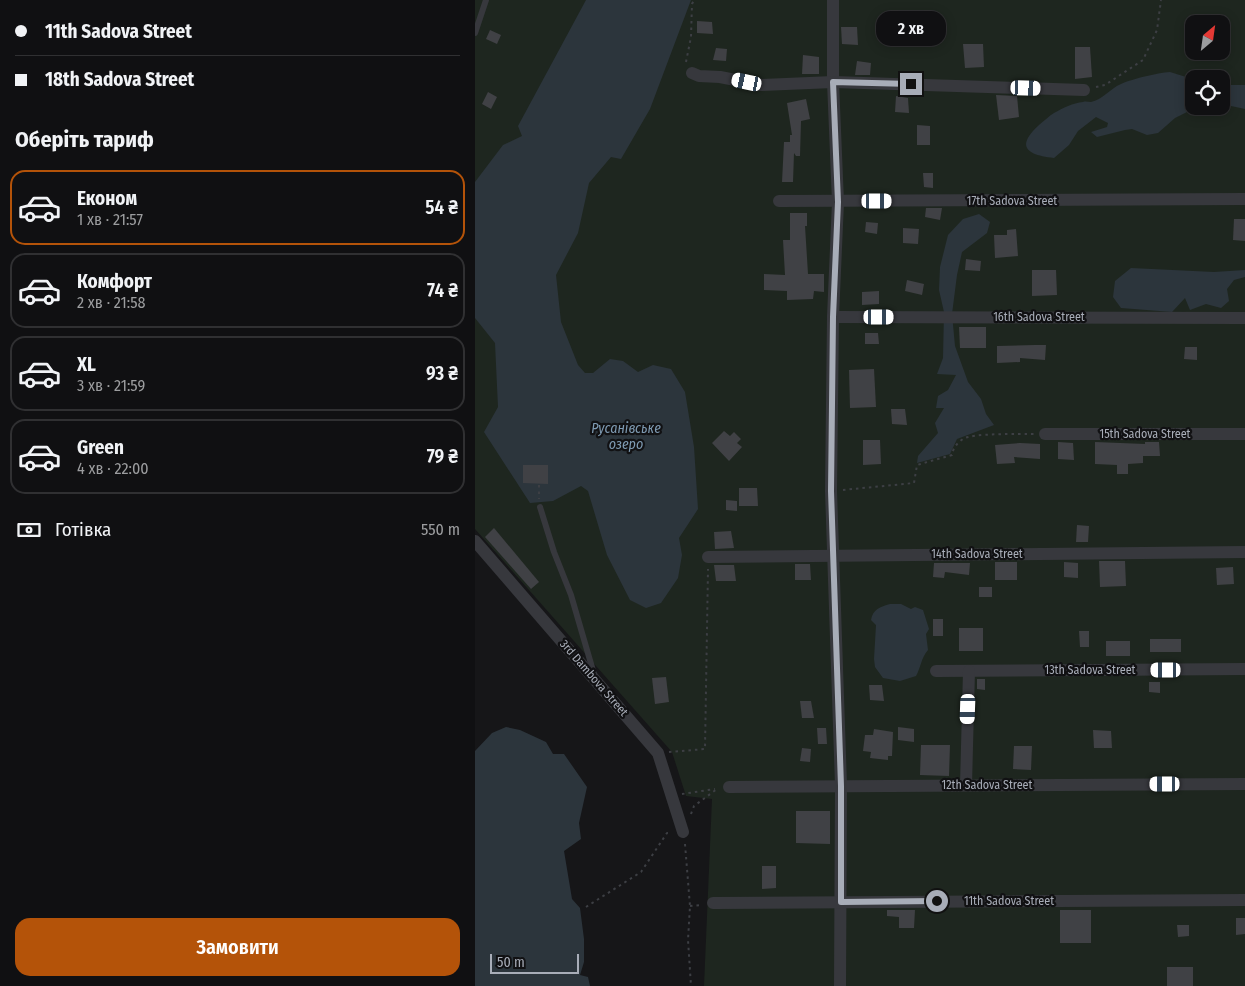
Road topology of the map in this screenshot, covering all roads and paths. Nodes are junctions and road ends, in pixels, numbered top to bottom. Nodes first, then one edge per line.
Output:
1 (487, 0) edge
2 (693, 0) edge
3 (833, 0) edge
4 (1161, 0) edge
5 (475, 33) edge
6 (692, 73) joint
7 (833, 82) junction
8 (1084, 90) joint
9 (1245, 199) edge
10 (779, 201) dead end
11 (838, 202) junction
12 (833, 317) junction
13 (1245, 318) edge
14 (1045, 434) joint
15 (1245, 434) edge
16 (539, 485) dead end
17 (831, 491) junction
18 (539, 506) joint
19 (475, 541) edge
20 (1245, 552) edge
21 (832, 555) junction
22 (708, 557) joint
23 (1245, 669) edge
24 (936, 671) dead end
25 (969, 671) junction
26 (595, 680) junction
27 (658, 753) junction
28 (1245, 784) edge
29 (966, 785) junction
30 (841, 786) junction
31 (723, 788) junction
32 (673, 795) junction
33 (683, 832) junction
34 (1245, 900) edge
35 (841, 902) junction
36 (713, 903) dead end
37 (586, 907) dead end
38 (691, 986) edge
39 (840, 986) edge

1 - 5 lane
2 - 6 path
3 - 7 street
4 - 8 path
6 - 7 street
7 - 8 street
7 - 11 street
9 - 11 street, 17th Sadova Street
10 - 11 street, 17th Sadova Street
11 - 12 street
12 - 13 street, 16th Sadova Street
12 - 17 street
14 - 15 street, 15th Sadova Street
14 - 17 path
16 - 18 path
17 - 21 street
18 - 26 lane
19 - 26 street, 3rd Dambova Street
20 - 21 street, 14th Sadova Street
21 - 22 street, 14th Sadova Street
21 - 30 street
22 - 27 path
23 - 25 street, 13th Sadova Street
24 - 25 street, 13th Sadova Street
25 - 29 street
26 - 27 street, 3rd Dambova Street
27 - 32 street, 3rd Dambova Street
28 - 29 street, 12th Sadova Street
29 - 30 street, 12th Sadova Street
30 - 31 street, 12th Sadova Street
30 - 35 street
31 - 32 path
31 - 33 path
32 - 33 street, 3rd Dambova Street
33 - 37 path
33 - 38 path
34 - 35 street, 11th Sadova Street
35 - 36 street, 11th Sadova Street
35 - 39 street

